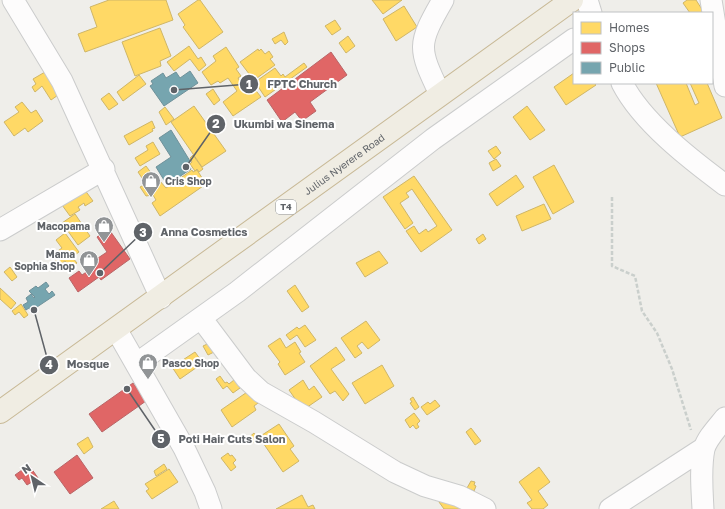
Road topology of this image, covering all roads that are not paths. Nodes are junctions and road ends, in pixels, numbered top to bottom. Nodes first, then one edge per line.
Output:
1 (13, 0) edge
2 (443, 0) edge
3 (572, 0) edge
4 (587, 0) edge
5 (711, 0) edge
6 (591, 12) edge
7 (713, 12) edge
8 (713, 12) edge
9 (573, 40) edge
10 (622, 84) edge
11 (725, 86) edge
12 (440, 94) junction
13 (104, 170) junction
14 (725, 186) edge
15 (0, 230) edge
16 (161, 298) junction
17 (201, 318) junction
18 (116, 330) junction
19 (136, 364) junction
20 (0, 412) edge
21 (725, 418) edge
22 (704, 448) junction
23 (211, 509) edge
24 (485, 509) edge
25 (610, 509) edge
26 (703, 509) edge

1 - 13 street
2 - 12 street
3 - 12 highway, Julius Nyerere Road / T4
4 - 6 street
5 - 8 street
7 - 11 street
9 - 17 street
10 - 14 street
12 - 16 highway, Julius Nyerere Road / T4
13 - 15 street
13 - 16 street
16 - 18 highway, Julius Nyerere Road / T4
17 - 19 street
17 - 24 street
18 - 19 street
18 - 20 highway, Julius Nyerere Road / T4
19 - 23 street
21 - 22 street
22 - 25 street
22 - 26 street

